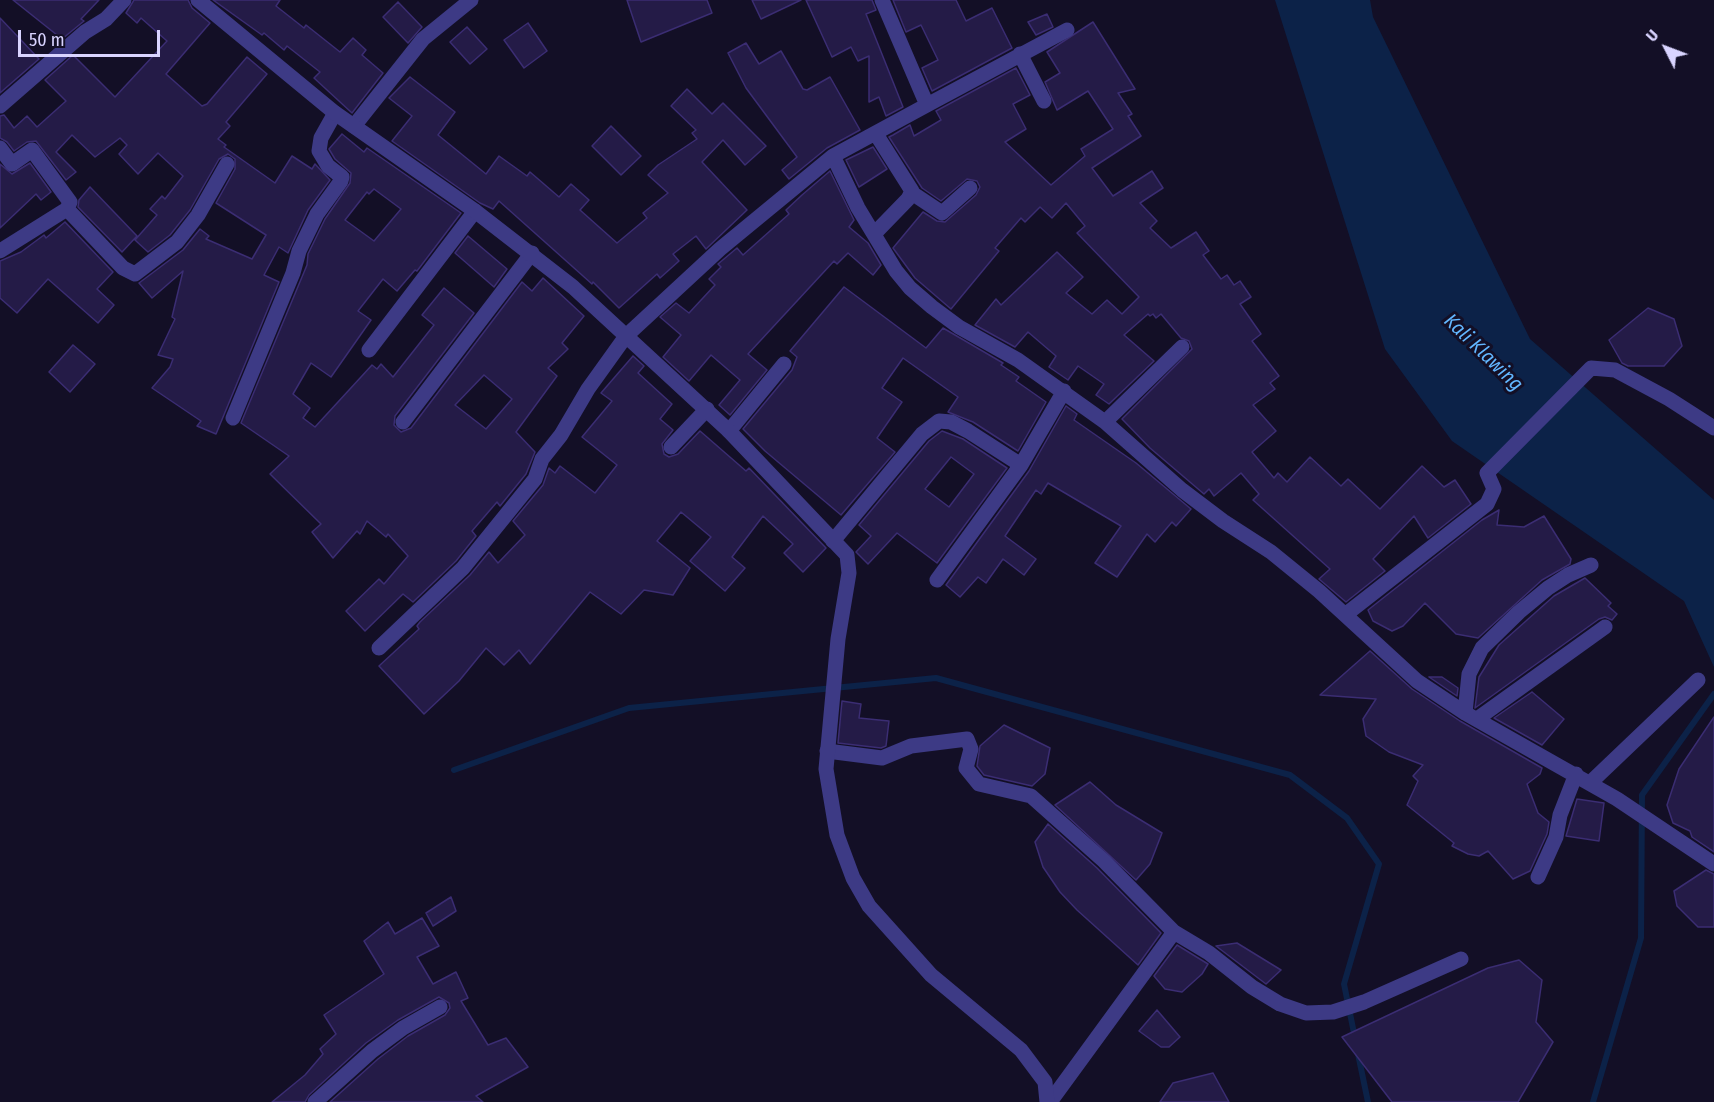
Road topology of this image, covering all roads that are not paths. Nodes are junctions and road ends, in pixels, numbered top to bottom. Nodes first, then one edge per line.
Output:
1 (124, 0) edge
2 (198, 0) edge
3 (471, 0) edge
4 (882, 0) edge
5 (1067, 30) dead end
6 (1020, 54) junction
7 (1044, 101) dead end
8 (927, 105) junction
9 (0, 106) edge
10 (334, 113) junction
11 (354, 126) junction
12 (876, 134) junction
13 (0, 148) edge
14 (833, 156) junction
15 (227, 164) dead end
16 (970, 188) dead end
17 (912, 194) junction
18 (67, 208) junction
19 (475, 211) junction
20 (875, 234) junction
21 (0, 251) edge
22 (532, 253) junction
23 (626, 336) junction
24 (1182, 347) dead end
25 (369, 350) dead end
26 (784, 364) dead end
27 (1064, 391) junction
28 (707, 409) junction
29 (233, 418) dead end
30 (403, 422) dead end
31 (1105, 422) junction
32 (1714, 428) edge
33 (729, 431) junction
34 (671, 447) dead end
35 (1021, 465) junction
36 (833, 541) junction
37 (1591, 565) dead end
38 (937, 580) dead end
39 (1345, 615) junction
40 (1605, 627) dead end
41 (379, 648) dead end
42 (1698, 680) dead end
43 (1471, 716) junction
44 (827, 751) junction
45 (1576, 774) junction
46 (1590, 783) junction
47 (1714, 864) edge
48 (1538, 877) dead end
49 (1174, 932) junction
50 (1461, 959) dead end
51 (440, 1007) dead end
52 (315, 1102) edge
53 (1049, 1102) edge

1 - 9 street
2 - 10 street
3 - 11 street
4 - 8 street
5 - 6 street
6 - 7 street
6 - 8 street
8 - 12 street
10 - 11 street
10 - 29 street
11 - 19 street
12 - 14 street
12 - 17 street
13 - 18 street
14 - 20 street
14 - 23 street
15 - 18 street
16 - 17 street
17 - 20 street
18 - 21 street
19 - 22 street
19 - 25 street
20 - 27 street
22 - 23 street
22 - 30 street
23 - 28 street
23 - 41 street
24 - 31 street
26 - 33 street
27 - 31 street
27 - 35 street
28 - 33 street
28 - 34 street
31 - 39 street
32 - 39 street
33 - 36 street
35 - 36 street
35 - 38 street
36 - 44 street
37 - 43 street
39 - 43 street
40 - 43 street
42 - 46 street
43 - 45 street
44 - 49 street
44 - 53 street
45 - 46 street
45 - 48 street
46 - 47 street
49 - 50 street
49 - 53 street
51 - 52 street

